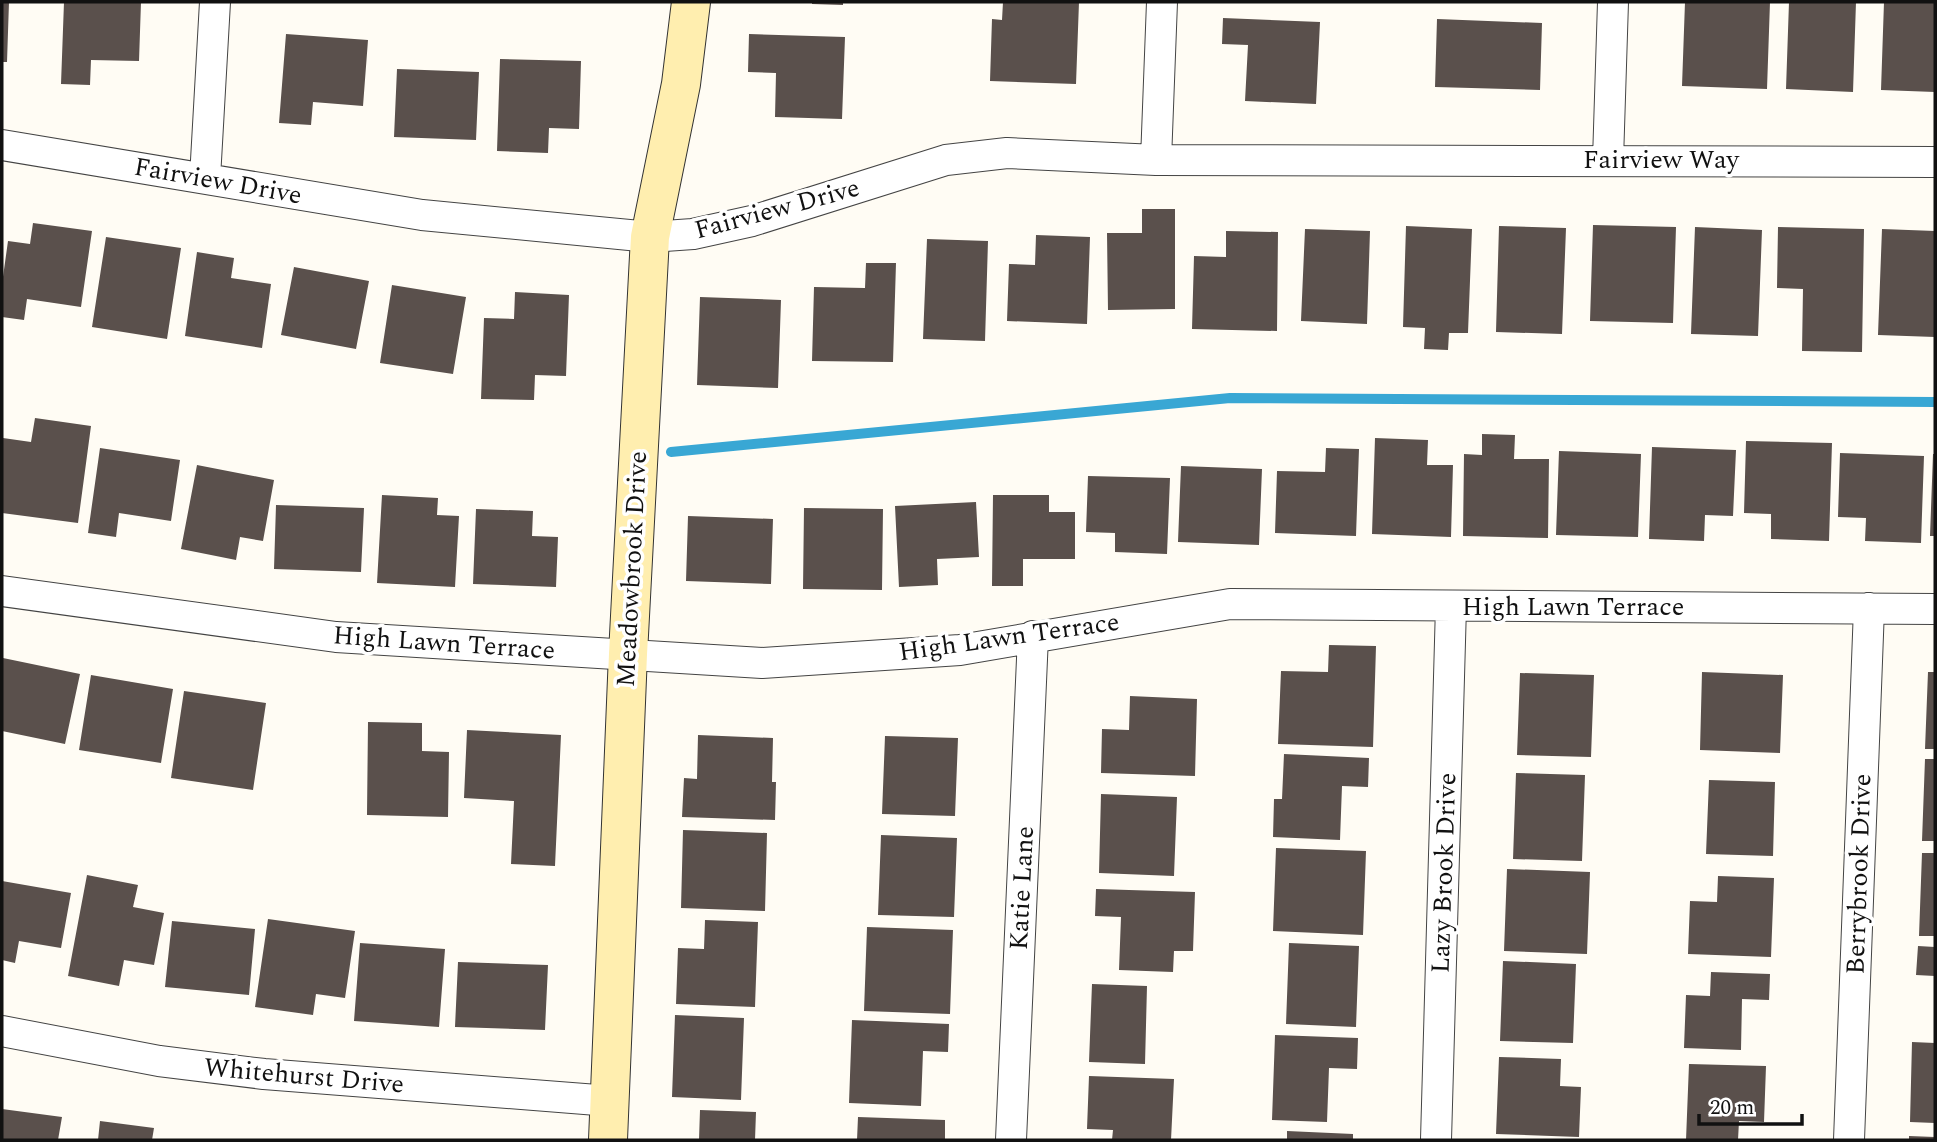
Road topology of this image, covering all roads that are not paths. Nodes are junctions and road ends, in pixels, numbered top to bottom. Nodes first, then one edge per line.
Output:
1 (215, 2) edge
2 (691, 2) edge
3 (1163, 2) edge
4 (1613, 2) edge
5 (2, 145) edge
6 (1156, 159) junction
7 (1387, 160) joint
8 (1608, 160) junction
9 (1935, 162) edge
10 (205, 178) junction
11 (650, 237) junction
12 (2, 591) edge
13 (1451, 606) junction
14 (1870, 608) junction
15 (1935, 609) edge
16 (1033, 636) junction
17 (628, 654) junction
18 (2, 1031) edge
19 (610, 1101) junction
20 (608, 1140) edge
21 (1011, 1140) edge
22 (1436, 1140) edge
23 (1849, 1140) edge

1 - 10 street
2 - 11 street, Meadowbrook Drive
3 - 6 street
4 - 8 street
5 - 10 street, Fairview Drive
6 - 7 street, Fairview Drive
6 - 11 street, Fairview Drive
7 - 8 street, Fairview Way
8 - 9 street, Fairview Way
10 - 11 street, Fairview Drive
11 - 17 street, Meadowbrook Drive
12 - 17 street, High Lawn Terrace
13 - 14 street, High Lawn Terrace
13 - 16 street, High Lawn Terrace
13 - 22 street, Lazy Brook Drive
14 - 15 street, High Lawn Terrace
14 - 23 street, Berrybrook Drive
16 - 17 street, High Lawn Terrace
16 - 21 street, Katie Lane
17 - 19 street, Meadowbrook Drive
18 - 19 street, Whitehurst Drive
19 - 20 street, Meadowbrook Drive

